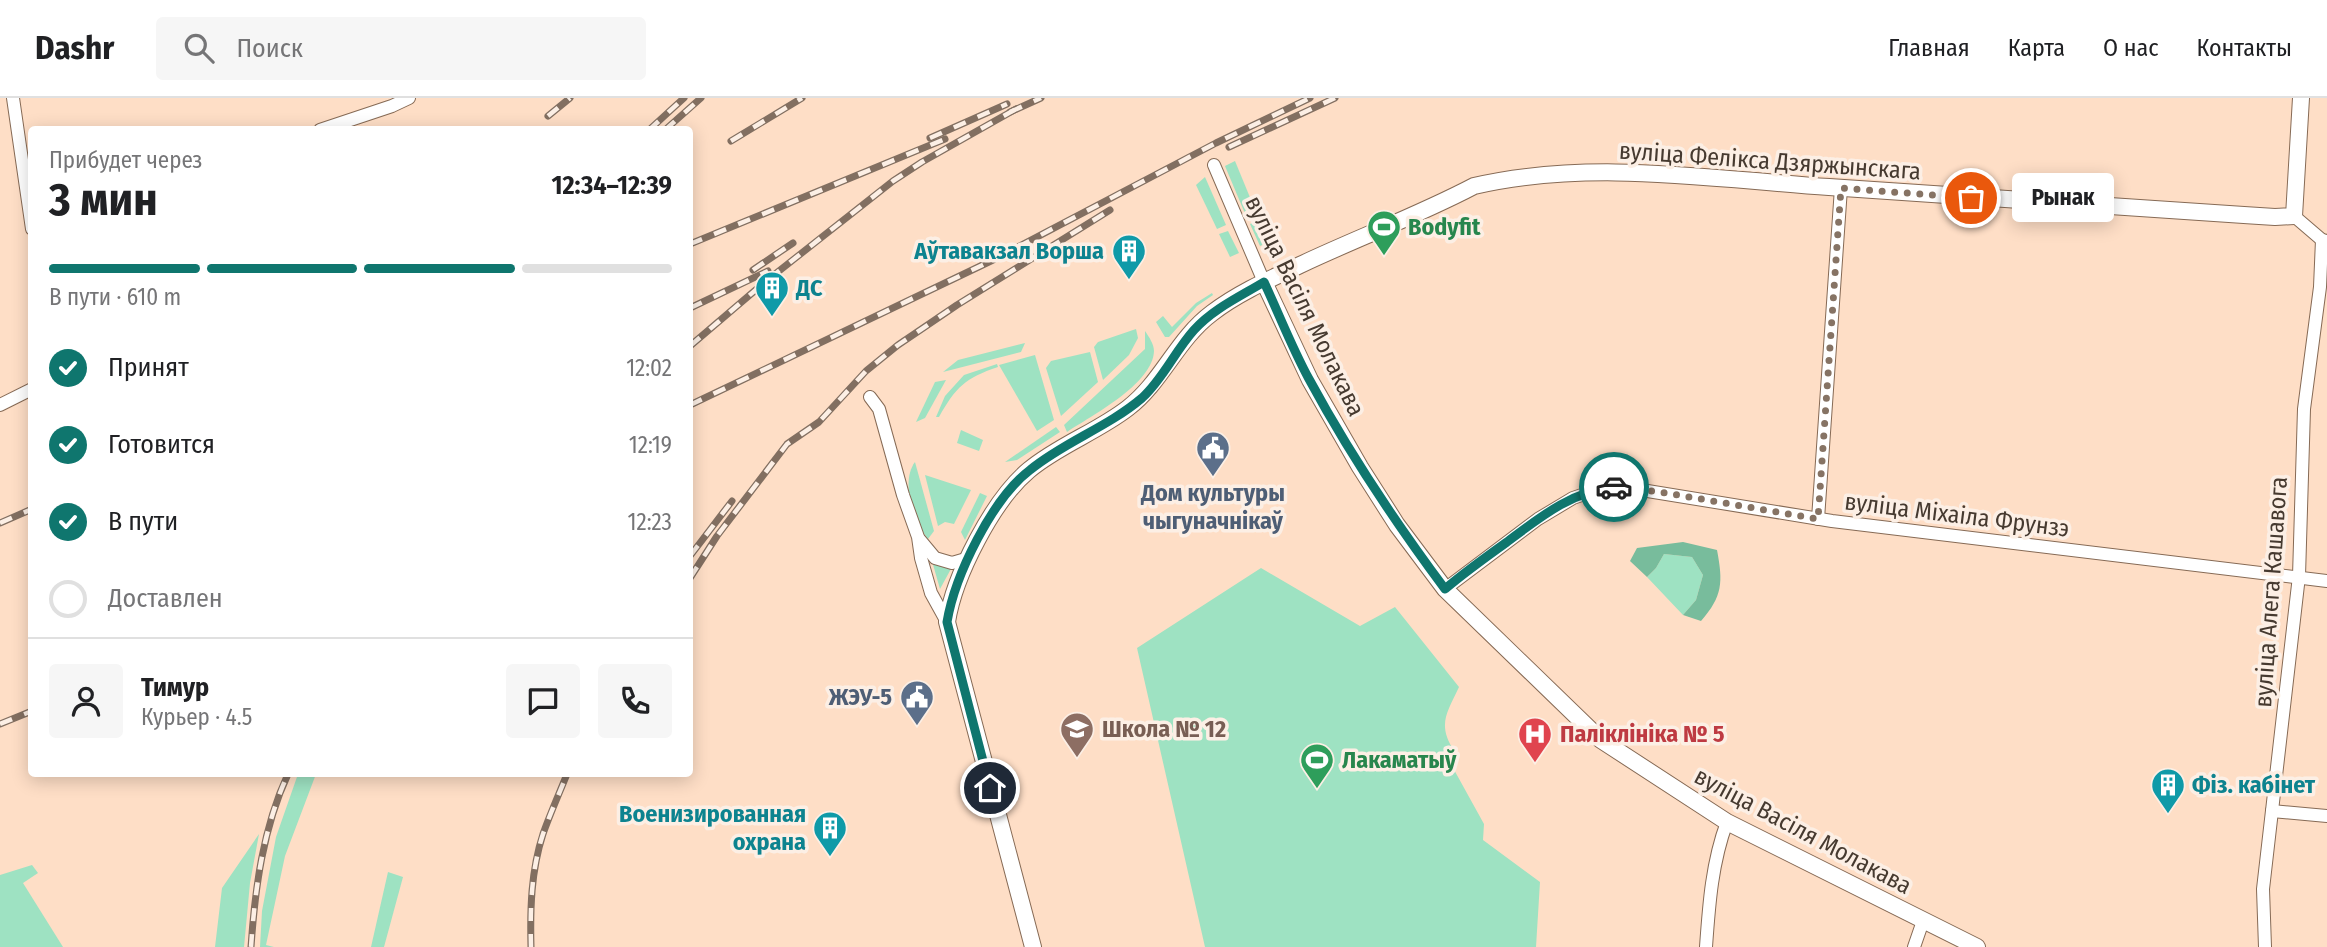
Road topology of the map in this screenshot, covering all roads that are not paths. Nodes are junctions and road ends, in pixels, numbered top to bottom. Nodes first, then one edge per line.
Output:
1 (13, 98) edge
2 (409, 98) edge
3 (2301, 98) edge
4 (332, 126) edge
5 (1214, 165) dead end
6 (1841, 188) junction
7 (28, 201) edge
8 (2294, 215) junction
9 (2324, 240) edge
10 (1264, 282) junction
11 (28, 391) edge
12 (870, 397) dead end
13 (0, 405) edge
14 (1818, 519) junction
15 (918, 537) junction
16 (969, 558) junction
17 (2299, 576) junction
18 (2327, 581) edge
19 (1445, 589) junction
20 (947, 622) junction
21 (2273, 811) junction
22 (2327, 816) edge
23 (1727, 822) junction
24 (1923, 921) junction
25 (1033, 947) edge
26 (1706, 947) edge
27 (1914, 947) edge
28 (1977, 947) edge
29 (2265, 947) edge

1 - 7 street
2 - 4 street
3 - 8 street
5 - 10 street, вуліца Васіля Молакава
6 - 8 street, вуліца Фелікса Дзяржынскага
6 - 10 street, вуліца Фелікса Дзяржынскага
6 - 14 street
8 - 9 street
9 - 17 street, вуліца Алега Кашавога
10 - 16 street, вуліца Фелікса Дзяржынскага
10 - 19 street, вуліца Васіля Молакава
11 - 13 street
12 - 15 street
14 - 17 street, вуліца Міхаіла Фрунзэ
14 - 19 street, вуліца Міхаіла Фрунзэ
15 - 16 street
15 - 20 street
16 - 20 street, вуліца Фелікса Дзяржынскага
17 - 18 street, вуліца Міхаіла Фрунзэ
17 - 21 street, вуліца Алега Кашавога
19 - 23 street, вуліца Васіля Молакава
20 - 25 street
21 - 22 street
21 - 29 street, вуліца Алега Кашавога
23 - 24 street, вуліца Васіля Молакава
23 - 26 street
24 - 27 street
24 - 28 street, вуліца Васіля Молакава

